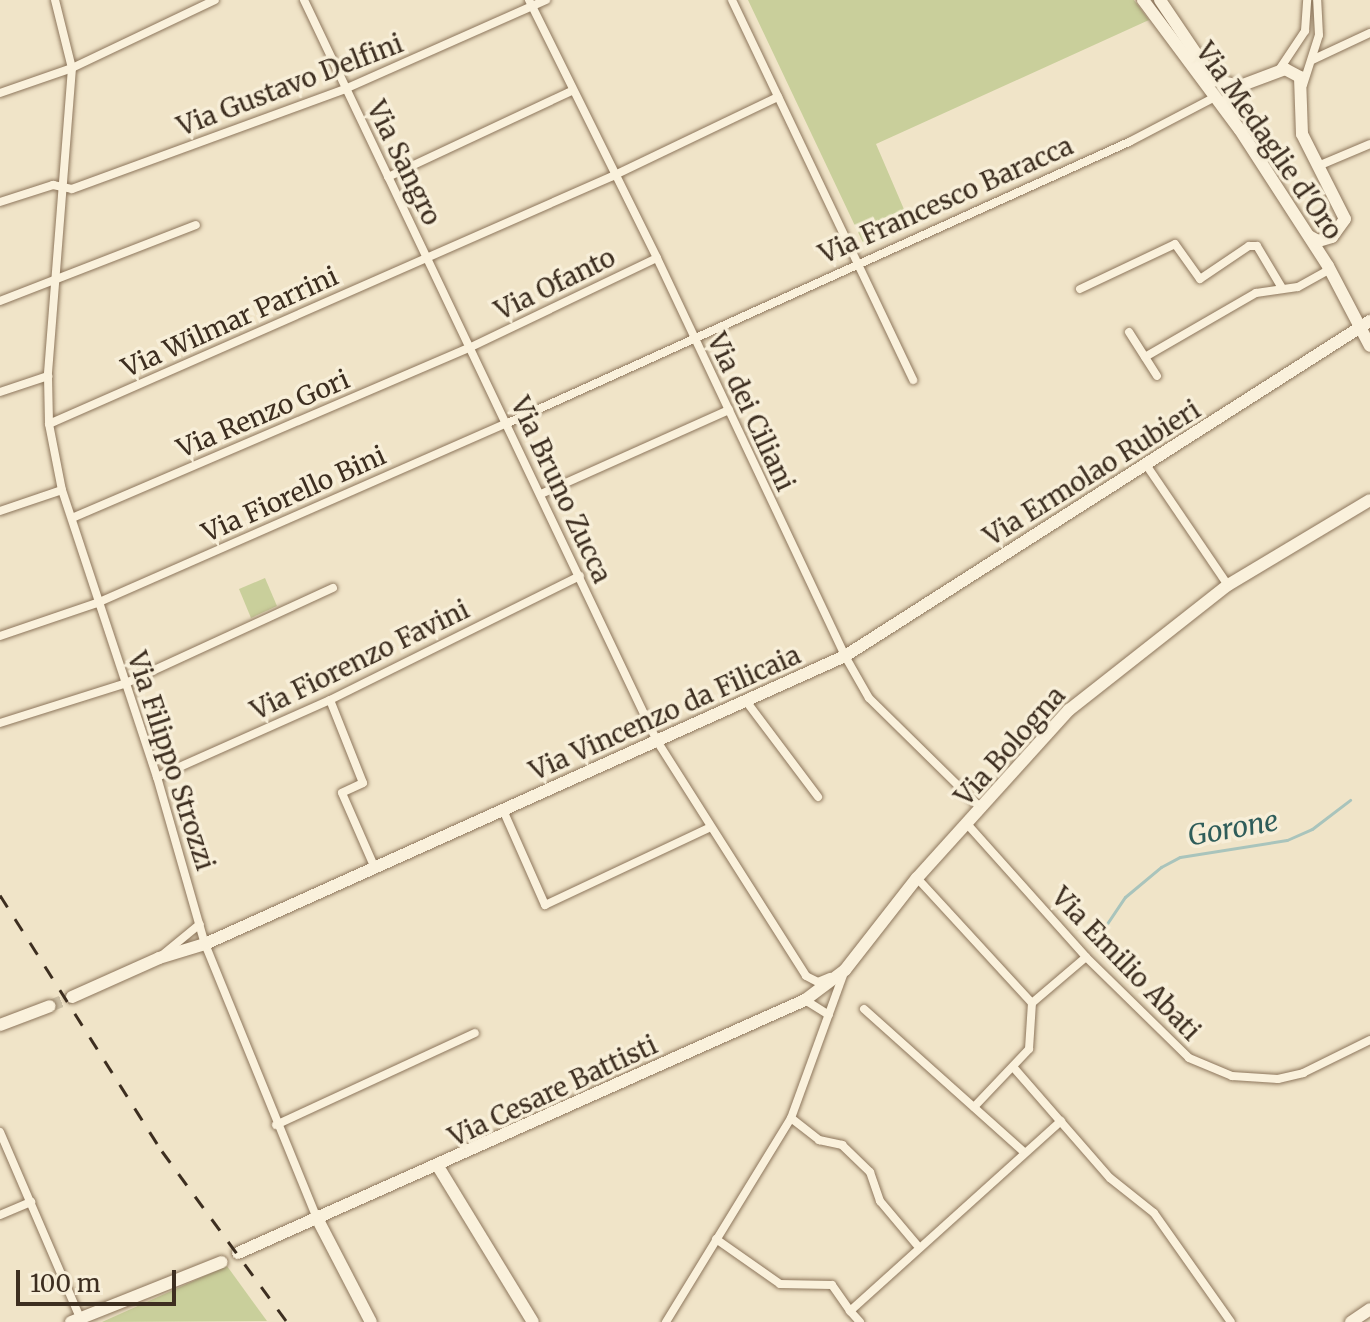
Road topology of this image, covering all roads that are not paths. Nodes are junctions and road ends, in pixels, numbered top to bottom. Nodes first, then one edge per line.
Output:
1 (55, 0) edge
2 (190, 0) edge
3 (215, 0) edge
4 (304, 0) edge
5 (546, 0) edge
6 (732, 0) edge
7 (1143, 0) edge
8 (1160, 0) edge
9 (1307, 0) edge
10 (1317, 0) edge
11 (530, 3) edge
12 (195, 9) junction
13 (1370, 33) edge
14 (1312, 60) junction
15 (72, 68) junction
16 (1278, 70) junction
17 (1240, 86) junction
18 (1303, 86) junction
19 (345, 89) junction
20 (572, 91) junction
21 (0, 93) edge
22 (778, 97) junction
23 (1213, 98) junction
24 (1240, 130) junction
25 (1370, 144) edge
26 (1318, 166) junction
27 (613, 176) junction
28 (388, 177) junction
29 (60, 187) junction
30 (0, 202) edge
31 (196, 225) dead end
32 (1307, 234) junction
33 (1332, 237) junction
34 (427, 257) junction
35 (657, 258) junction
36 (856, 264) junction
37 (1329, 267) junction
38 (55, 279) junction
39 (1282, 288) junction
40 (1080, 289) dead end
41 (0, 301) edge
42 (1349, 301) junction
43 (1370, 310) edge
44 (1366, 323) edge
45 (1129, 332) dead end
46 (694, 338) junction
47 (1370, 346) edge
48 (471, 347) junction
49 (1145, 357) junction
50 (48, 376) junction
51 (1157, 376) dead end
52 (913, 380) dead end
53 (0, 392) edge
54 (729, 410) junction
55 (508, 423) junction
56 (49, 424) junction
57 (1147, 466) junction
58 (62, 490) junction
59 (541, 494) junction
60 (1370, 500) edge
61 (0, 511) edge
62 (72, 518) junction
63 (580, 576) junction
64 (1228, 585) junction
65 (333, 588) dead end
66 (97, 603) junction
67 (0, 636) edge
68 (845, 656) junction
69 (124, 684) junction
70 (330, 700) junction
71 (746, 701) junction
72 (0, 723) edge
73 (657, 741) junction
74 (157, 777) junction
75 (818, 797) dead end
76 (982, 809) junction
77 (503, 810) junction
78 (968, 825) junction
79 (711, 827) junction
80 (375, 868) junction
81 (917, 878) junction
82 (200, 924) junction
83 (205, 944) junction
84 (1086, 957) junction
85 (159, 958) junction
86 (845, 970) junction
87 (72, 997) tunnel mouth
88 (805, 1000) junction
89 (1032, 1003) junction
90 (50, 1006) tunnel mouth
91 (864, 1009) dead end
92 (829, 1015) junction
93 (0, 1025) edge
94 (475, 1033) dead end
95 (1370, 1040) edge
96 (1014, 1068) junction
97 (974, 1107) junction
98 (791, 1118) junction
99 (1061, 1121) junction
100 (276, 1125) junction
101 (0, 1132) edge
102 (1023, 1151) junction
103 (439, 1168) junction
104 (31, 1202) junction
105 (0, 1215) edge
106 (317, 1218) junction
107 (716, 1239) junction
108 (917, 1245) junction
109 (238, 1253) dead end
110 (222, 1262) dead end
111 (1370, 1309) edge
112 (850, 1311) junction
113 (75, 1320) edge
114 (371, 1322) edge
115 (533, 1322) edge
116 (666, 1322) edge
117 (860, 1322) edge
118 (1231, 1322) edge
119 (1351, 1322) edge

1 - 15 street, Via Filippo Strozzi
2 - 12 street
3 - 12 street
4 - 19 street, Via Sangro
5 - 11 street, Via Gustavo Delfini
6 - 22 street
7 - 23 street, Via Medaglie d'Oro
8 - 17 street, Via Medaglie d'Oro
9 - 16 street
10 - 14 street
11 - 19 street, Via Gustavo Delfini
11 - 20 street, Via dei Ciliani
12 - 15 street
13 - 14 street
14 - 18 street
15 - 21 street
15 - 29 street, Via Filippo Strozzi
16 - 17 street
16 - 18 street
17 - 24 street
18 - 26 street
19 - 28 street, Via Sangro
19 - 29 street, Via Gustavo Delfini
20 - 27 street, Via dei Ciliani
20 - 28 street
22 - 27 street, Via Wilmar Parrini
22 - 36 street
23 - 24 street, Via Medaglie d'Oro
23 - 36 street, Via Francesco Baracca
24 - 32 street, Via Medaglie d'Oro
25 - 26 street
26 - 33 street
27 - 34 street, Via Wilmar Parrini
27 - 35 street, Via dei Ciliani
28 - 34 street, Via Sangro
29 - 30 street, Via Gustavo Delfini
29 - 38 street, Via Filippo Strozzi
31 - 38 street
32 - 33 street
32 - 37 street, Via Medaglie d'Oro
33 - 37 street
34 - 48 street, Via Bruno Zucca
34 - 56 street, Via Wilmar Parrini
35 - 46 street, Via dei Ciliani
35 - 48 street, Via Ofanto
36 - 46 street, Via Francesco Baracca
36 - 52 street
37 - 39 street, Via Medaglie d'Oro
37 - 42 street, Via Medaglie d'Oro
38 - 41 street
38 - 50 street, Via Filippo Strozzi
39 - 40 street
39 - 49 street, Via Medaglie d'Oro
42 - 43 street
42 - 44 street, Via Medaglie d'Oro
44 - 47 street, Via Medaglie d'Oro
44 - 57 street, Via Ermolao Rubieri
45 - 49 street
46 - 54 street, Via dei Ciliani
46 - 55 street, Via Francesco Baracca
48 - 55 street, Via Bruno Zucca
48 - 62 street, Via Renzo Gori
49 - 51 street
50 - 53 street
50 - 56 street, Via Filippo Strozzi
54 - 59 street
54 - 68 street, Via dei Ciliani
55 - 59 street, Via Bruno Zucca
55 - 66 street, Via Fiorello Bini
56 - 58 street, Via Filippo Strozzi
57 - 64 street
57 - 68 street, Via Ermolao Rubieri
58 - 61 street
58 - 62 street, Via Filippo Strozzi
59 - 63 street, Via Bruno Zucca
60 - 64 street, Via Bologna
62 - 66 street, Via Filippo Strozzi
63 - 70 street, Via Fiorenzo Favini
63 - 73 street, Via Bruno Zucca
64 - 76 street, Via Bologna
65 - 69 street
66 - 67 street, Via Fiorello Bini
66 - 69 street, Via Filippo Strozzi
68 - 71 street, Via Vincenzo da Filicaia
68 - 76 street, Via dei Ciliani
69 - 72 street
69 - 74 street, Via Filippo Strozzi
70 - 74 street, Via Fiorenzo Favini
70 - 80 street
71 - 73 street, Via Vincenzo da Filicaia
71 - 75 street
73 - 77 street, Via Vincenzo da Filicaia
73 - 79 street, Via Bruno Zucca
74 - 82 street, Via Filippo Strozzi
76 - 78 street, Via Bologna
77 - 79 street
77 - 80 street, Via Vincenzo da Filicaia
78 - 81 street, Via Bologna
78 - 84 street, Via Emilio Abati
79 - 86 street, Via Bruno Zucca
80 - 83 street, Via Vincenzo da Filicaia
81 - 86 street, Via Bologna
81 - 89 street
82 - 83 street, Via Filippo Strozzi
82 - 85 street
83 - 85 street, Via Vincenzo da Filicaia
83 - 100 street, Via Filippo Strozzi
84 - 89 street
84 - 95 street, Via Emilio Abati
85 - 87 street, Via Vincenzo da Filicaia
86 - 88 street, Via Cesare Battisti
86 - 92 street, Via Bologna
88 - 92 street
88 - 103 street, Via Cesare Battisti
89 - 96 street
90 - 93 street
91 - 97 street
92 - 98 street, Via Bologna
94 - 100 street
96 - 97 street
96 - 99 street
97 - 102 street
98 - 107 street, Via Bologna
98 - 108 street
99 - 102 street
99 - 118 street
100 - 106 street, Via Filippo Strozzi
101 - 104 street
102 - 108 street
103 - 106 street, Via Cesare Battisti
103 - 115 street
104 - 105 street
104 - 113 street
106 - 109 street, Via Cesare Battisti
106 - 114 street, Via Filippo Strozzi
107 - 112 street
107 - 116 street, Via Bologna
108 - 112 street
110 - 113 street
111 - 119 street
112 - 117 street

